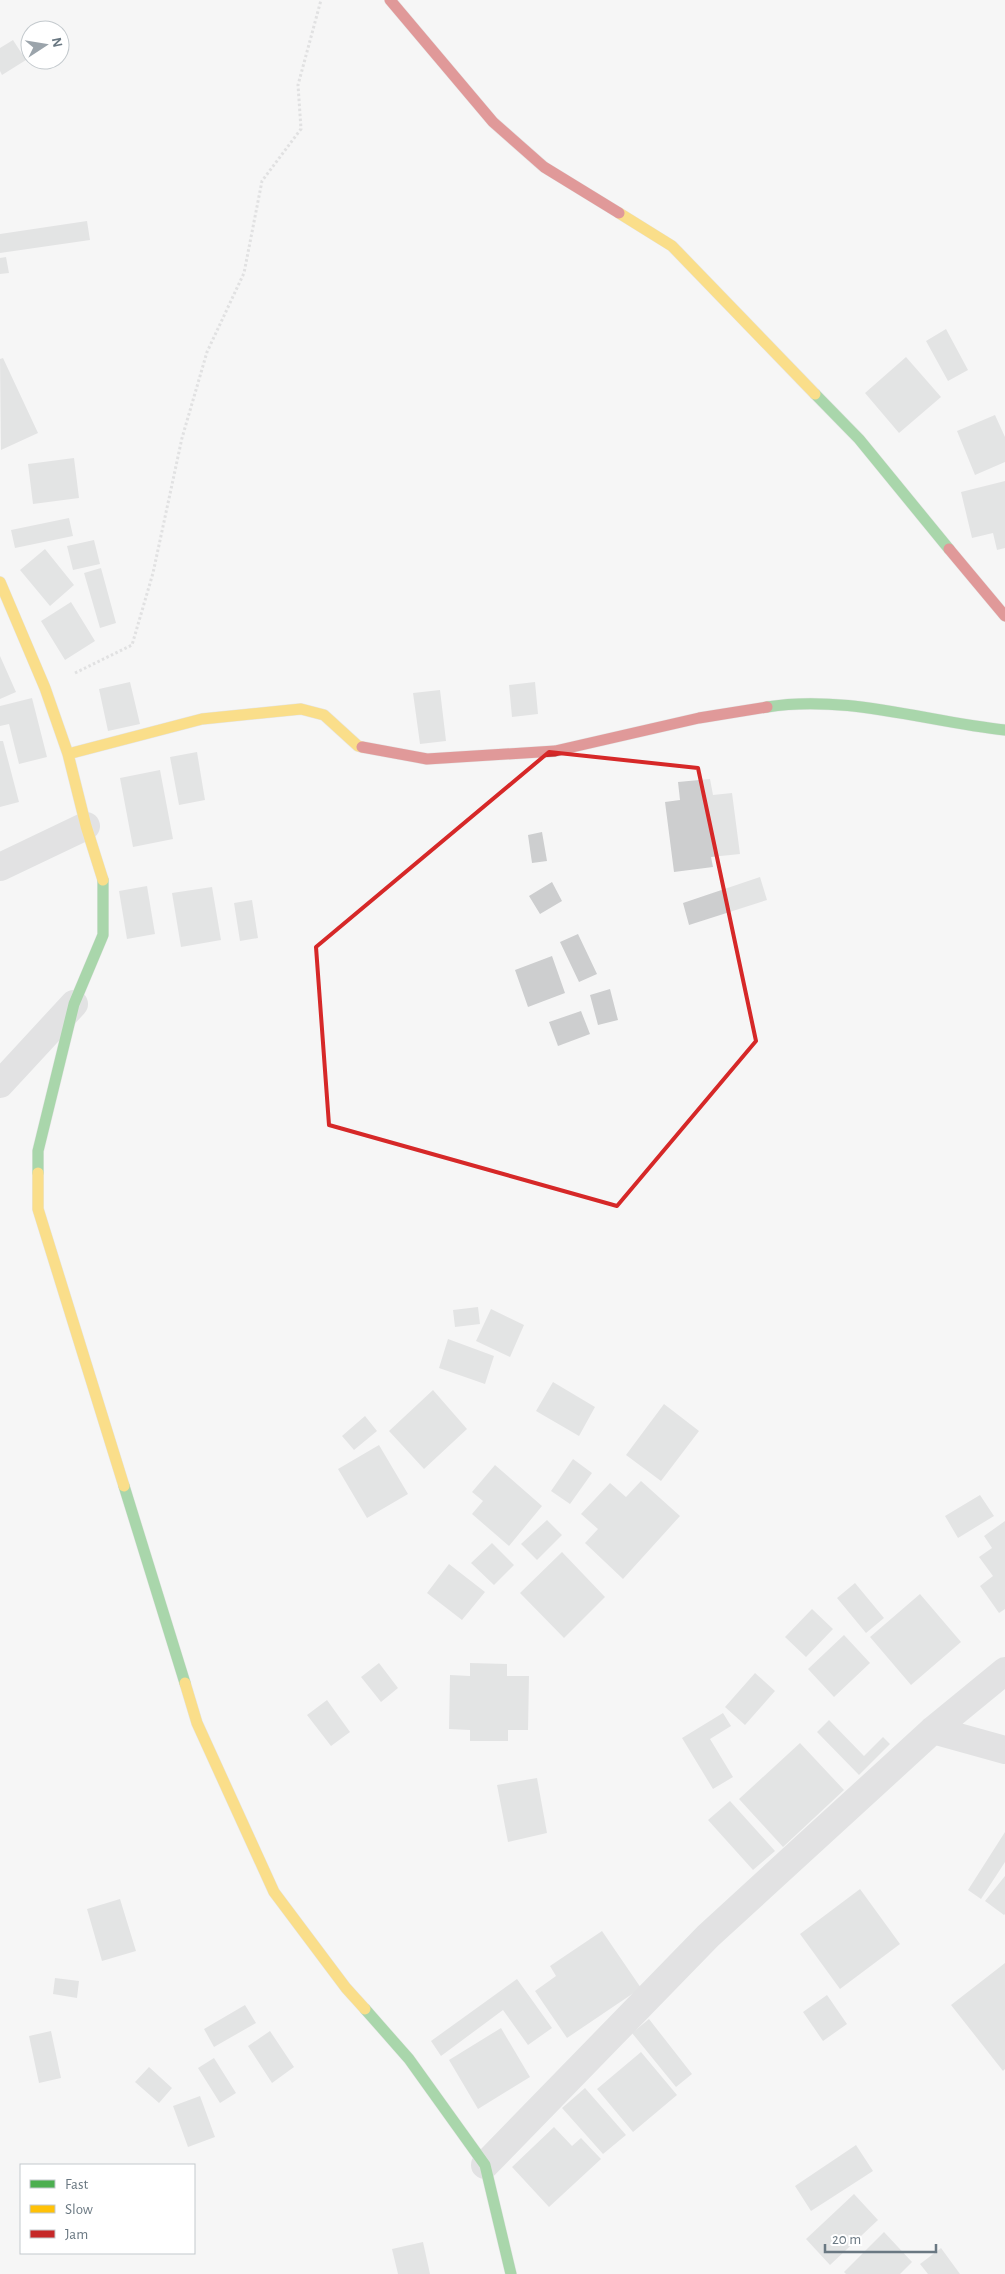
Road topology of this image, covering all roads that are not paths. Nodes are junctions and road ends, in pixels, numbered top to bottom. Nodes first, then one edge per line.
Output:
1 (390, 0) edge
2 (0, 582) edge
3 (1005, 616) edge
4 (1005, 730) edge
5 (68, 754) junction
6 (86, 826) junction
7 (0, 866) edge
8 (74, 1004) junction
9 (0, 1084) edge
10 (1005, 1671) edge
11 (933, 1730) junction
12 (1005, 1750) edge
13 (485, 2165) junction
14 (511, 2274) edge

1 - 3 street
2 - 5 street
4 - 5 street
5 - 6 street
6 - 7 street
6 - 8 street
8 - 9 street
8 - 13 street
10 - 11 street
11 - 12 street
11 - 13 street
13 - 14 street

